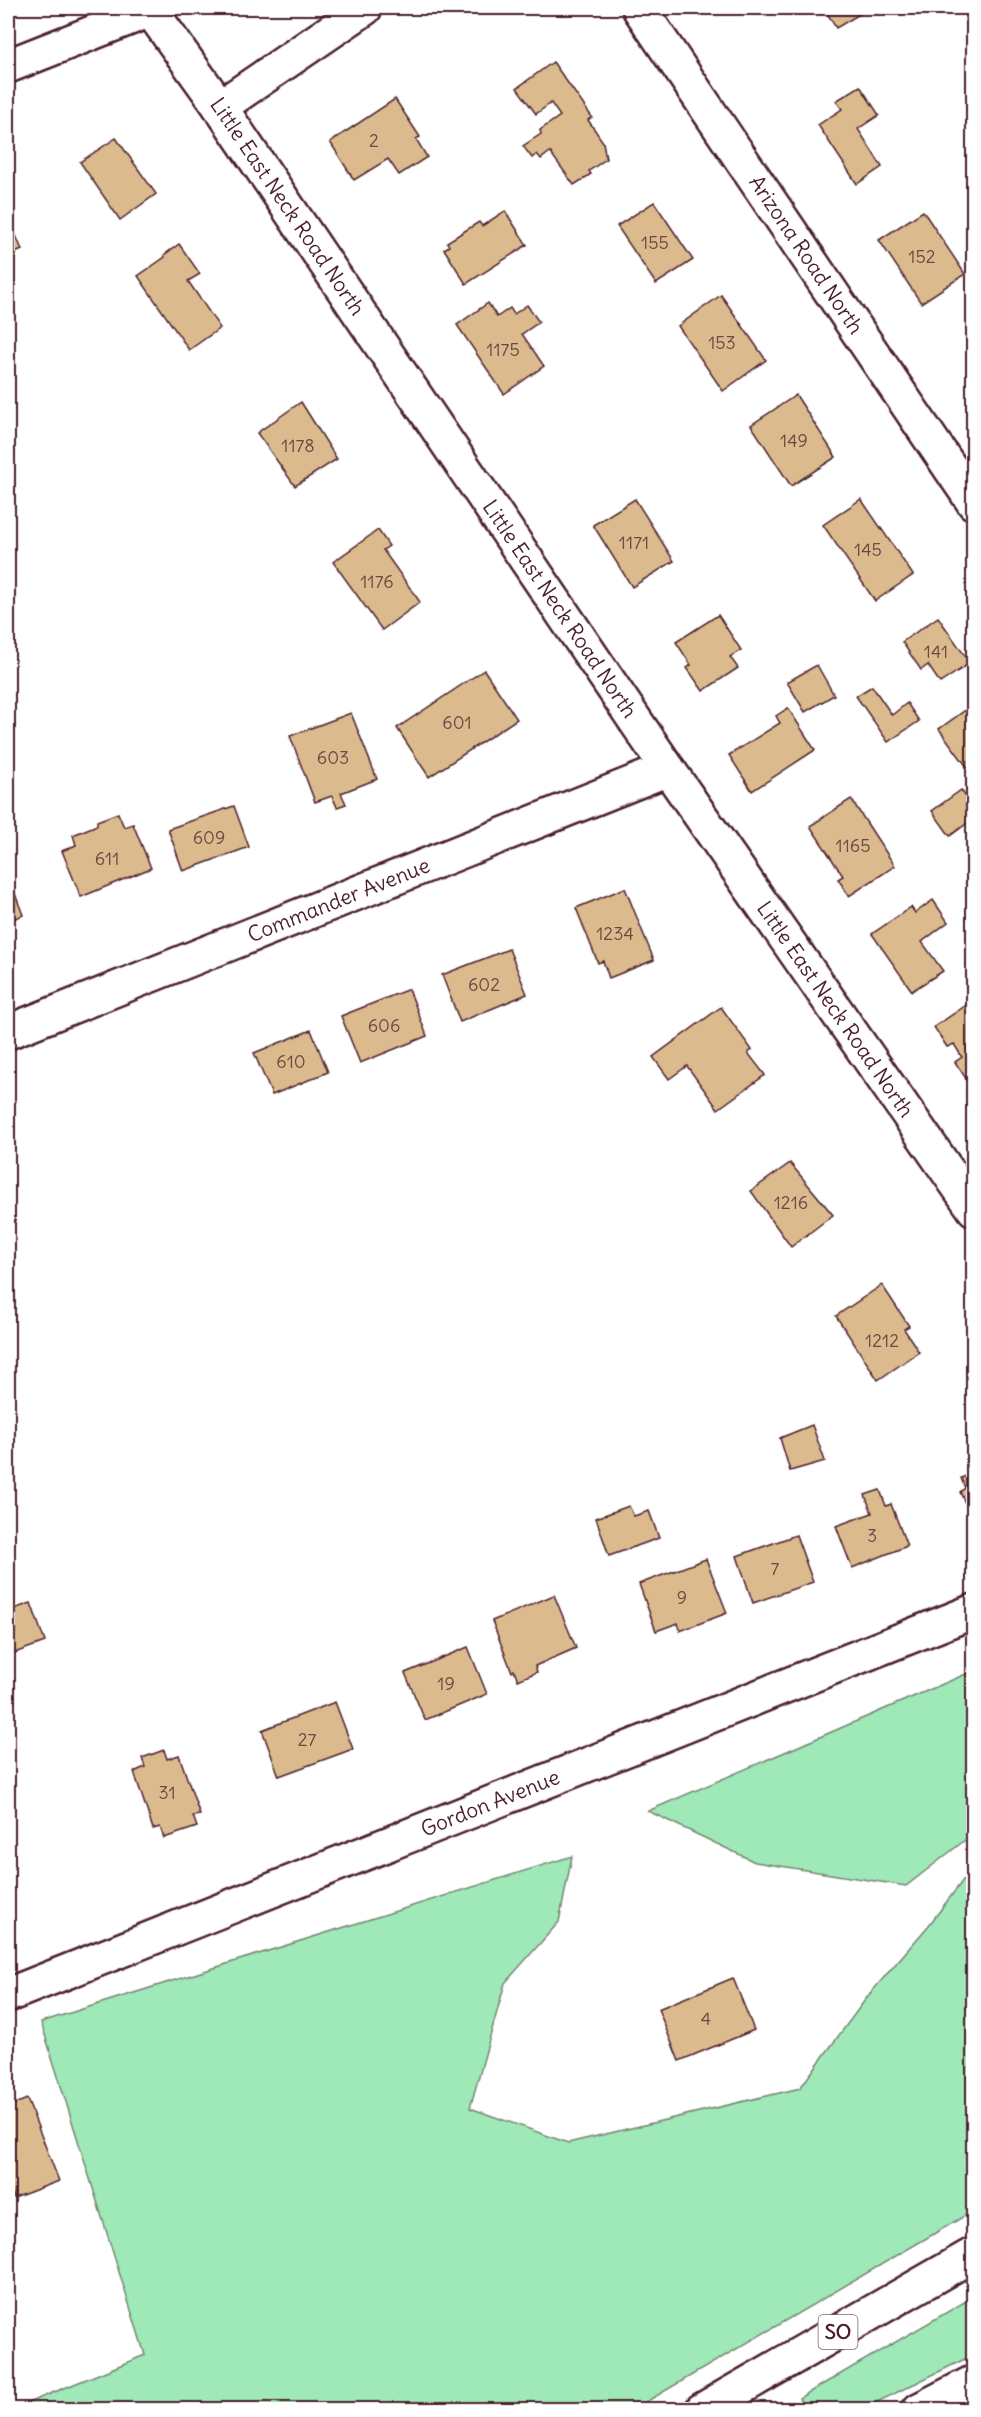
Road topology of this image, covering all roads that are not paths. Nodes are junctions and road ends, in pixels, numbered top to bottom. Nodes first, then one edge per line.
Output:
1 (365, 8) edge
2 (639, 8) edge
3 (149, 9) edge
4 (8, 66) edge
5 (220, 107) junction
6 (974, 503) edge
7 (668, 769) junction
8 (8, 1032) edge
9 (974, 1209) edge
10 (974, 1611) edge
11 (8, 1995) edge
12 (974, 2254) edge
13 (974, 2382) edge
14 (702, 2409) edge
15 (919, 2409) edge

1 - 5 main road
2 - 6 main road, Arizona Road North
3 - 4 main road
3 - 5 main road, Little East Neck Road North
5 - 7 main road, Little East Neck Road North
7 - 8 main road, Commander Avenue
7 - 9 main road, Little East Neck Road North
10 - 11 main road, Gordon Avenue
12 - 14 main road, SO
13 - 15 main road

